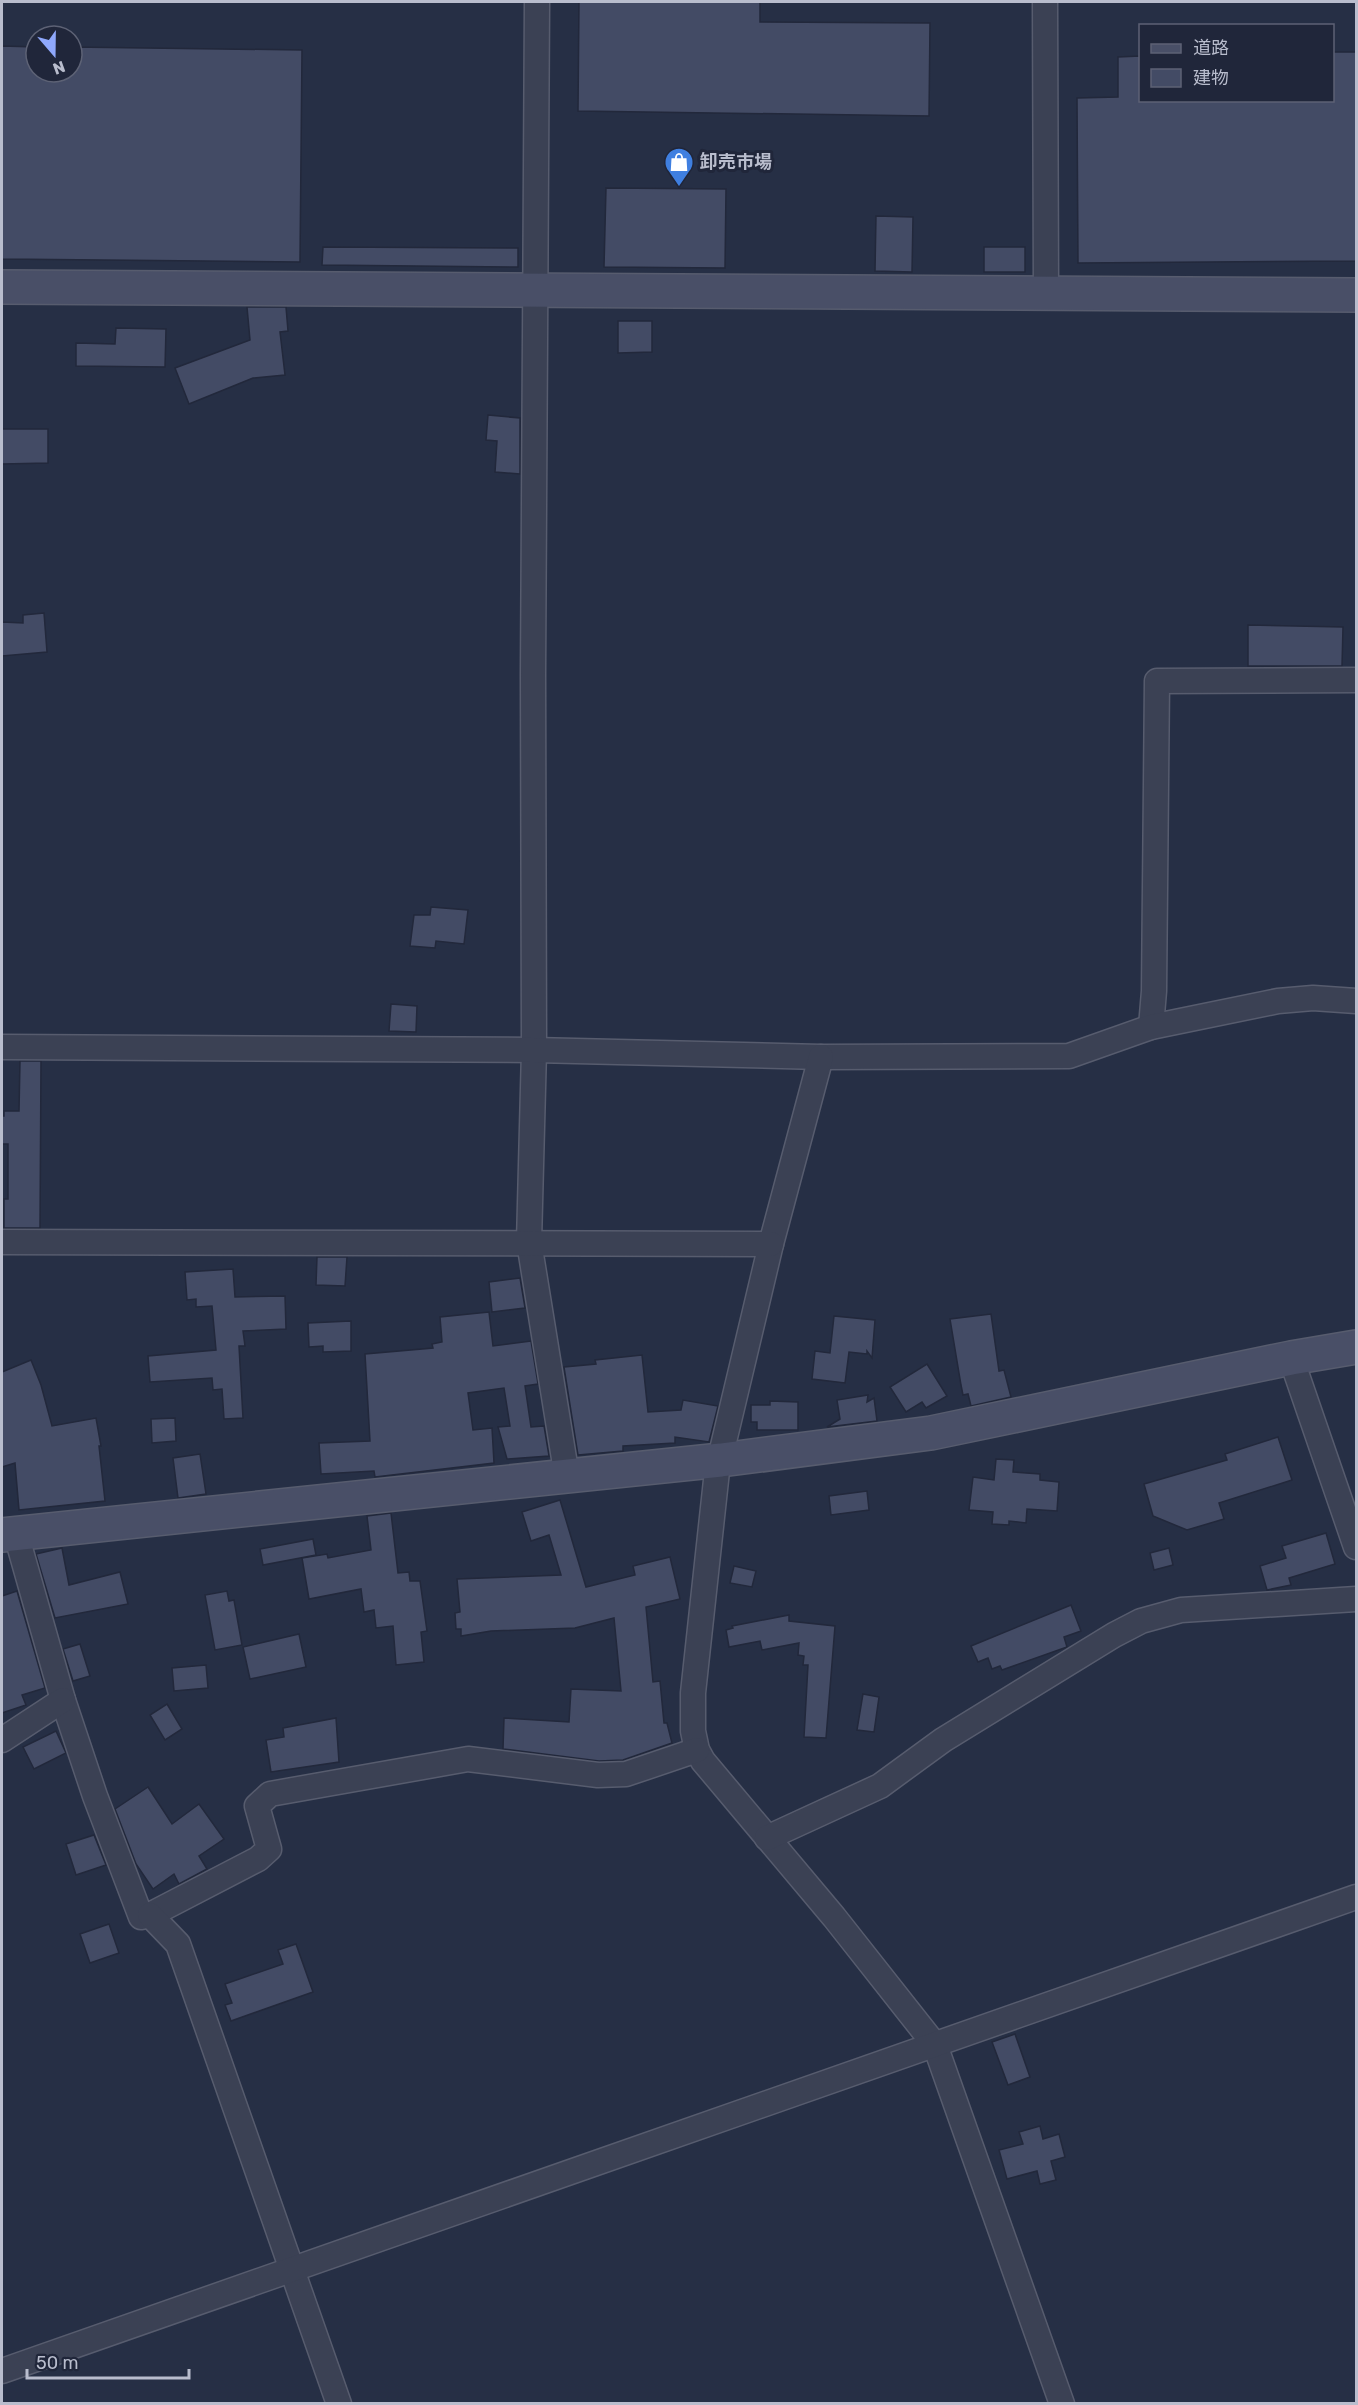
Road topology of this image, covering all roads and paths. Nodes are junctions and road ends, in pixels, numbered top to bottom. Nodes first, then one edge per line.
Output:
1 (537, 2) edge
2 (1045, 2) edge
3 (2, 286) edge
4 (534, 290) junction
5 (1047, 293) junction
6 (1356, 296) edge
7 (1356, 680) edge
8 (1356, 1001) edge
9 (1151, 1027) junction
10 (2, 1047) edge
11 (534, 1050) junction
12 (821, 1057) junction
13 (2, 1242) edge
14 (529, 1242) junction
15 (771, 1244) junction
16 (1356, 1347) edge
17 (1292, 1358) junction
18 (721, 1460) junction
19 (567, 1477) junction
20 (9, 1534) edge
21 (1356, 1547) edge
22 (1356, 1599) edge
23 (63, 1700) junction
24 (2, 1740) edge
25 (697, 1750) junction
26 (767, 1838) junction
27 (1356, 1897) edge
28 (150, 1915) junction
29 (935, 2045) junction
30 (292, 2269) junction
31 (2, 2371) edge
32 (339, 2403) edge
33 (1062, 2403) edge

1 - 4 street
2 - 5 street
3 - 4 street
4 - 5 street
4 - 11 street
5 - 6 street
7 - 9 street
8 - 9 street
9 - 12 street
10 - 11 street
11 - 12 street
11 - 14 street
12 - 15 street
13 - 14 street
14 - 15 street
14 - 19 street
15 - 18 street
16 - 17 street
17 - 18 street
17 - 21 street
18 - 19 street
18 - 25 street
19 - 20 street
20 - 23 street
22 - 26 street
23 - 24 street
23 - 28 street
25 - 26 street
25 - 28 street
26 - 29 street
27 - 29 street
28 - 30 street
29 - 30 street
29 - 33 street
30 - 31 street
30 - 32 street

